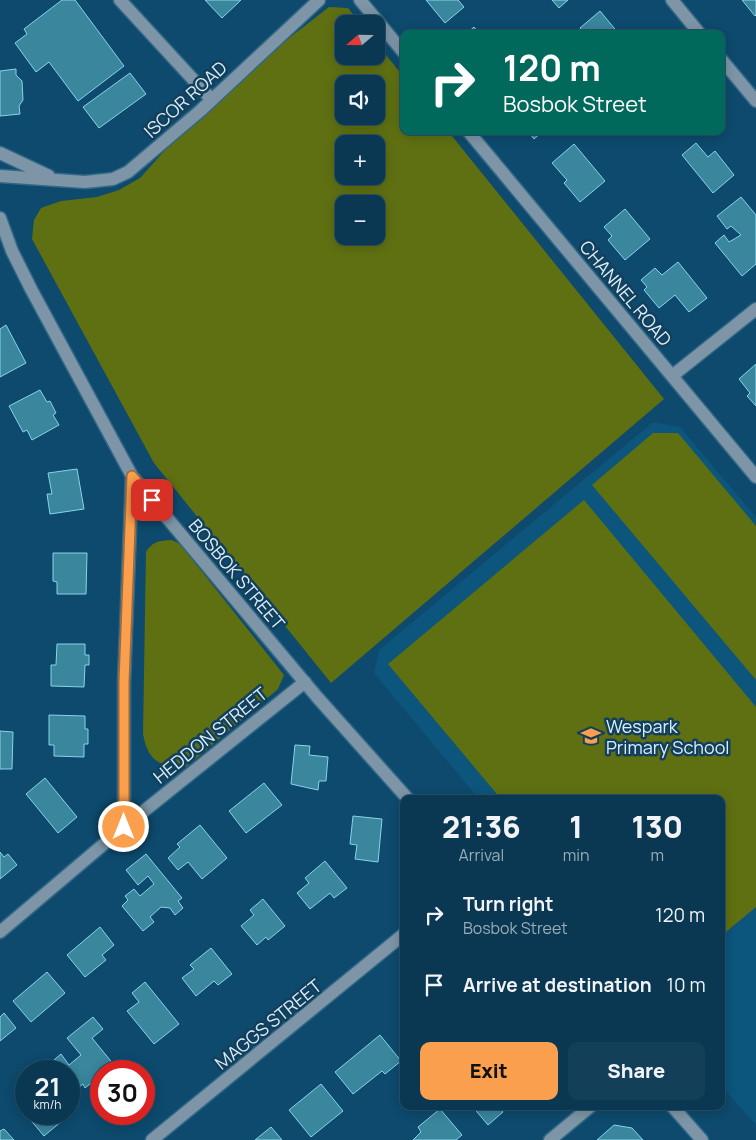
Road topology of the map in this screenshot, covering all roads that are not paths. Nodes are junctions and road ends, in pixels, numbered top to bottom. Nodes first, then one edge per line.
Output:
1 (120, 0) edge
2 (319, 0) edge
3 (360, 0) edge
4 (672, 0) edge
5 (697, 30) edge
6 (400, 48) edge
7 (725, 64) edge
8 (212, 100) junction
9 (756, 101) edge
10 (471, 135) edge
11 (0, 153) edge
12 (0, 176) edge
13 (55, 179) junction
14 (0, 218) edge
15 (756, 309) edge
16 (672, 376) junction
17 (132, 476) junction
18 (756, 477) edge
19 (305, 682) junction
20 (404, 795) edge
21 (124, 827) junction
22 (0, 932) edge
23 (400, 937) edge
24 (586, 1110) edge
25 (676, 1110) edge
26 (152, 1140) edge
27 (550, 1140) edge
28 (702, 1140) edge

1 - 8 street
2 - 8 street, ISCOR ROAD
3 - 6 street
4 - 5 street
7 - 9 street
8 - 13 street, ISCOR ROAD
10 - 16 street, CHANNEL ROAD
11 - 13 street, ISCOR ROAD
12 - 13 street, ISCOR ROAD
14 - 17 street, BOSBOK STREET
15 - 16 street
16 - 18 street, CHANNEL ROAD
17 - 19 street, BOSBOK STREET
17 - 21 street
19 - 20 street, BOSBOK STREET
19 - 21 street, HEDDON STREET
21 - 22 street, HEDDON STREET
23 - 26 street, MAGGS STREET
24 - 27 street
25 - 28 street

